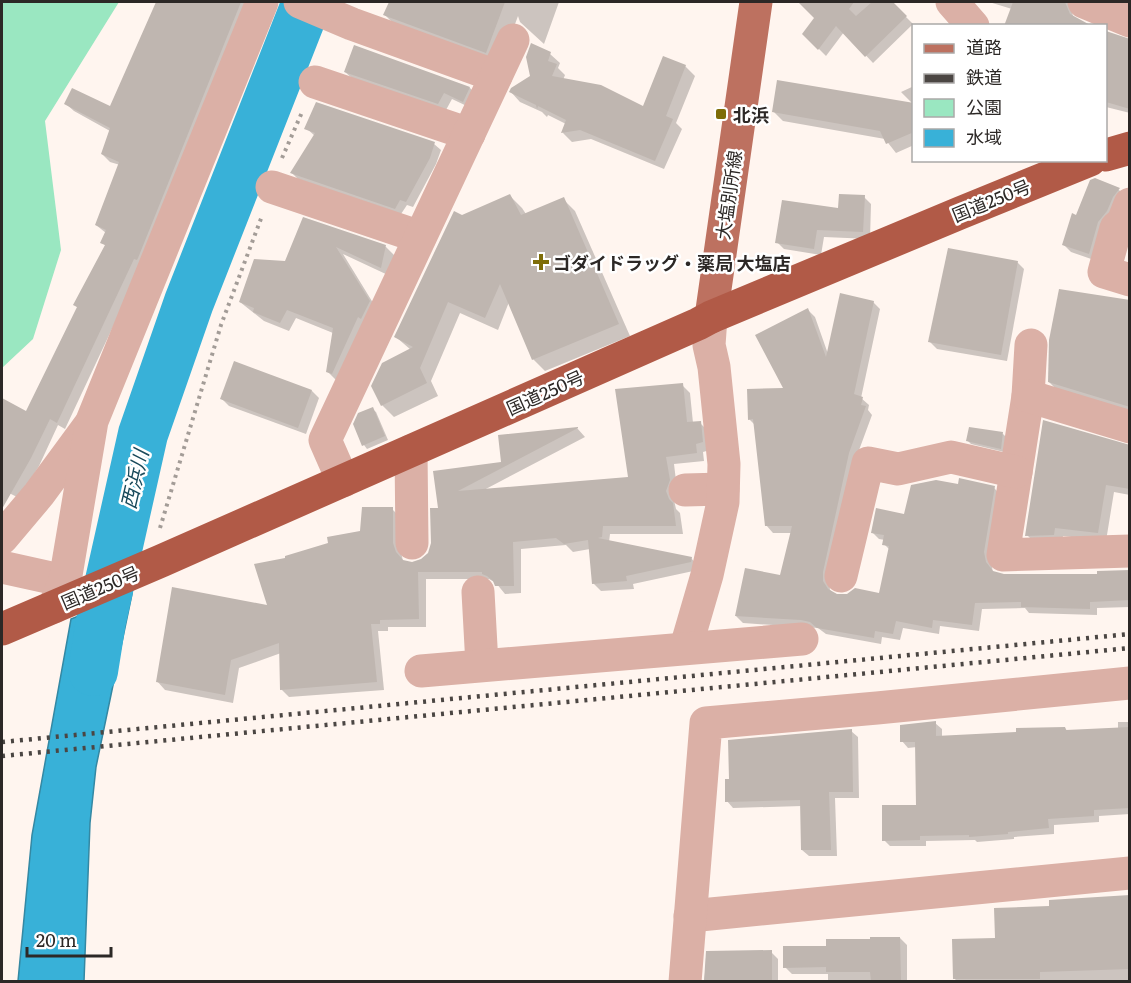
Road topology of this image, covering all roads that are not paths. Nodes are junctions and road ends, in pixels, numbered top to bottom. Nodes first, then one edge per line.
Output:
1 (262, 2) edge
2 (300, 2) edge
3 (756, 2) edge
4 (952, 2) edge
5 (1084, 2) edge
6 (1130, 21) edge
7 (972, 24) edge
8 (513, 40) dead end
9 (496, 76) junction
10 (315, 82) road end
11 (468, 134) junction
12 (1130, 148) edge
13 (1107, 155) edge
14 (1085, 162) edge
15 (272, 187) road end
16 (1130, 204) edge
17 (420, 237) junction
18 (1130, 280) edge
19 (711, 316) junction
20 (1031, 345) dead end
21 (1028, 396) junction
22 (92, 421) junction
23 (1130, 427) edge
24 (411, 451) junction
25 (1016, 472) junction
26 (343, 481) junction
27 (723, 489) junction
28 (685, 490) dead end
29 (2, 538) edge
30 (412, 543) dead end
31 (1130, 551) edge
32 (854, 563) dead end
33 (2, 567) edge
34 (478, 592) dead end
35 (60, 594) junction
36 (2, 629) edge
37 (802, 639) dead end
38 (686, 647) junction
39 (482, 665) junction
40 (421, 671) dead end
41 (1130, 683) edge
42 (1130, 873) edge
43 (690, 915) junction
44 (685, 981) edge

1 - 22 street
2 - 9 street
3 - 19 main road, 大塩別所線
4 - 7 street
5 - 6 street
8 - 9 street
9 - 11 street
10 - 11 street
11 - 17 street
12 - 13 highway
14 - 19 highway, 国道250号
15 - 17 street
16 - 18 street
17 - 26 street
19 - 24 highway, 国道250号
19 - 27 street
20 - 21 street
21 - 23 street
21 - 25 street
22 - 29 street
22 - 35 street
24 - 26 highway, 国道250号
24 - 30 street
25 - 31 street
25 - 32 street
26 - 35 highway, 国道250号
27 - 28 street
27 - 38 street
33 - 35 street
34 - 39 street
35 - 36 highway, 国道250号
37 - 38 street
38 - 39 street
39 - 40 street
41 - 43 street
42 - 43 street
43 - 44 street

